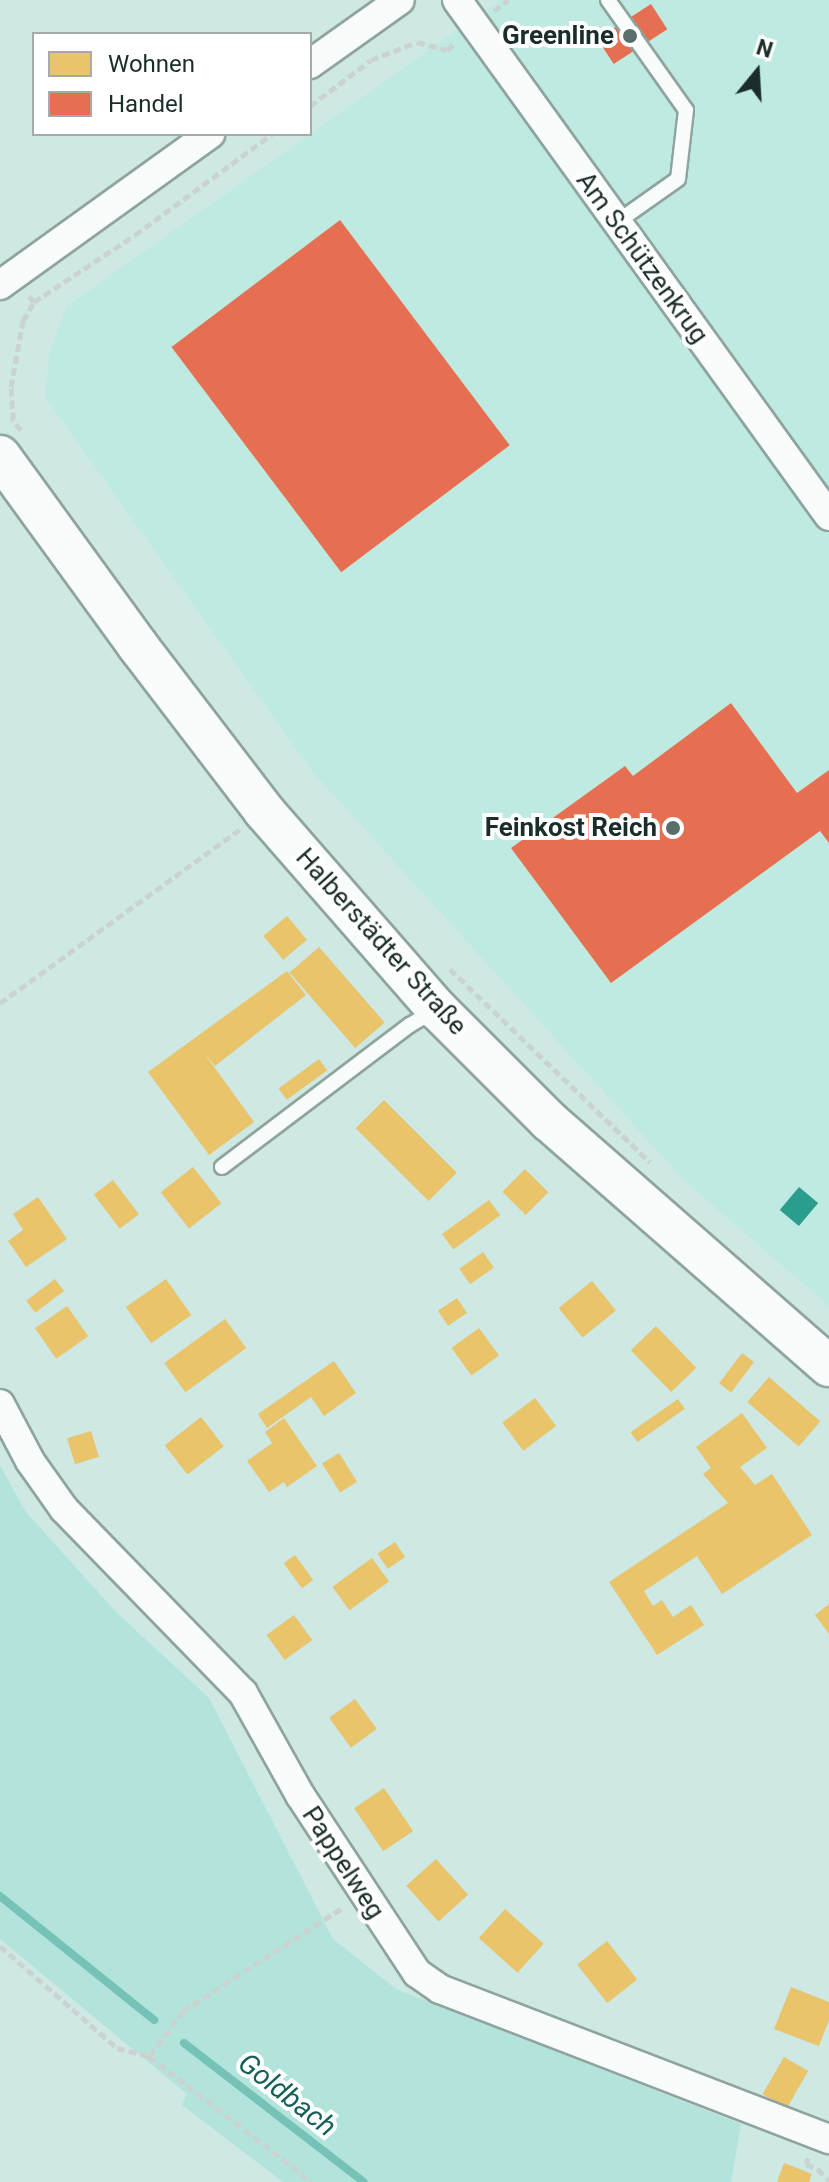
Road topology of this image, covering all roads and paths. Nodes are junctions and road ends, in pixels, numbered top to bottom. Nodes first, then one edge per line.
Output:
1 (400, 0) edge
2 (457, 0) edge
3 (508, 0) edge
4 (608, 0) edge
5 (476, 25) junction
6 (312, 63) edge
7 (312, 104) edge
8 (207, 136) edge
9 (269, 136) edge
10 (617, 222) junction
11 (7, 280) edge
12 (34, 302) junction
13 (11, 444) edge
14 (829, 516) edge
15 (240, 829) dead end
16 (441, 961) dead end
17 (0, 1003) edge
18 (437, 1009) junction
19 (222, 1167) dead end
20 (656, 1167) dead end
21 (829, 1366) edge
22 (0, 1404) edge
23 (363, 1894) junction
24 (0, 1946) edge
25 (149, 2056) junction
26 (829, 2139) edge
27 (312, 2182) edge

1 - 6 street
2 - 5 street, Am Schützenkrug
3 - 5 path
4 - 10 lane
5 - 7 path
5 - 10 street, Am Schützenkrug
8 - 11 street
9 - 12 path
10 - 14 street, Am Schützenkrug
11 - 12 path
12 - 13 path
13 - 18 main road, Halberstädter Straße
15 - 17 path
16 - 20 path
18 - 19 lane
18 - 21 main road, Halberstädter Straße
22 - 23 street, Pappelweg
23 - 25 path
23 - 26 street, Pappelweg
24 - 25 path
25 - 27 path

